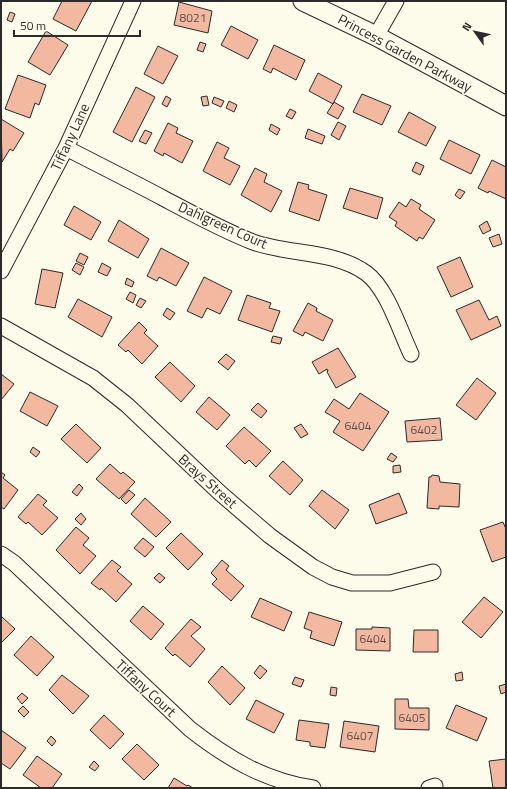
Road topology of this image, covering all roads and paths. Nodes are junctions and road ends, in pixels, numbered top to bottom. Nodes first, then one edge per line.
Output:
1 (133, 1) edge
2 (303, 1) edge
3 (396, 1) edge
4 (376, 36) junction
5 (506, 106) edge
6 (66, 148) junction
7 (1, 271) edge
8 (1, 326) edge
9 (411, 354) dead end
10 (1, 554) edge
11 (434, 572) dead end
12 (312, 788) edge

1 - 6 street, Tiffany Lane
2 - 4 street, Princess Garden Parkway
3 - 4 street
4 - 5 street, Princess Garden Parkway
6 - 7 street, Tiffany Lane
6 - 9 street, Dahlgreen Court
8 - 11 street, Brays Street
10 - 12 street, Tiffany Court

